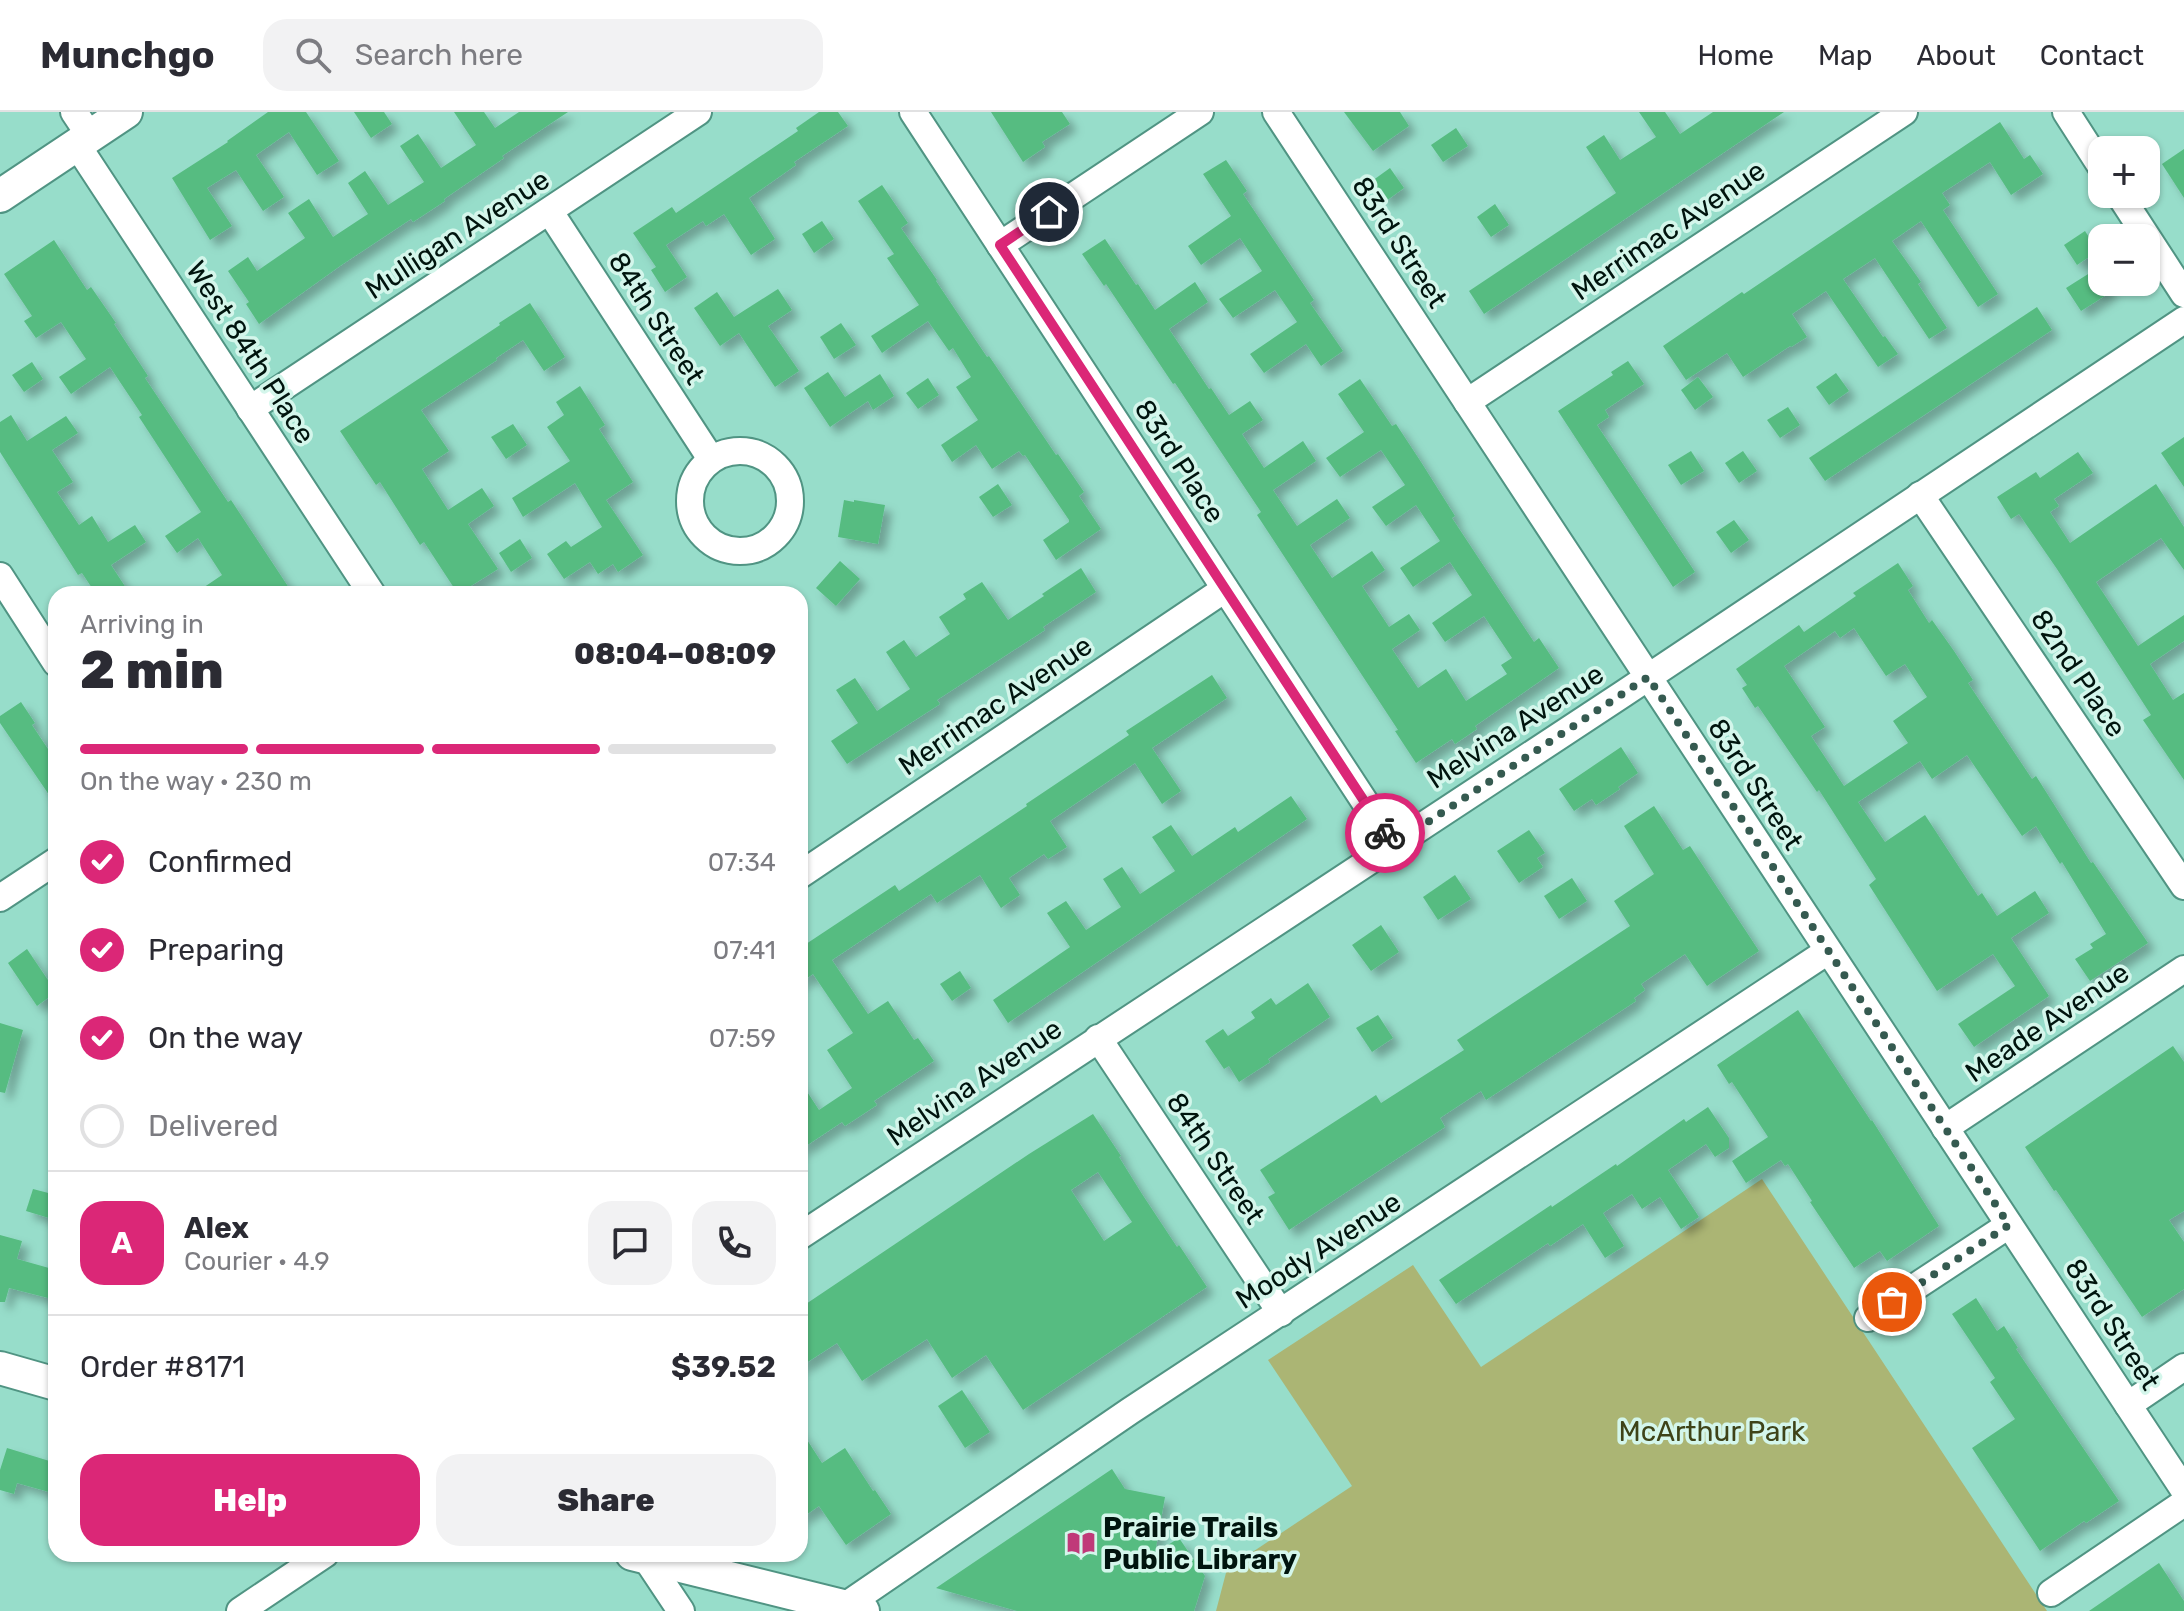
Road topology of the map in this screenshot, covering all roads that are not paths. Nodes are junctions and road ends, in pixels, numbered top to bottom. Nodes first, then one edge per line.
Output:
1 (126, 112) edge
2 (698, 112) edge
3 (913, 112) edge
4 (1200, 112) edge
5 (1276, 112) edge
6 (1904, 112) edge
7 (2066, 112) edge
8 (81, 131) edge
9 (2088, 146) edge
10 (0, 196) edge
11 (2128, 208) edge
12 (550, 212) junction
13 (1000, 245) junction
14 (2184, 294) edge
15 (2184, 320) edge
16 (1467, 402) junction
17 (250, 409) junction
18 (711, 459) dead end
19 (1920, 495) junction
20 (0, 576) edge
21 (367, 586) edge
22 (1225, 589) junction
23 (48, 651) edge
24 (1648, 677) junction
25 (1393, 845) junction
26 (48, 866) edge
27 (808, 870) edge
28 (2184, 886) edge
29 (0, 898) edge
30 (1828, 951) junction
31 (2184, 969) edge
32 (1098, 1038) junction
33 (1945, 1128) junction
34 (2009, 1225) junction
35 (808, 1231) edge
36 (1281, 1313) junction
37 (1868, 1318) dead end
38 (2184, 1367) edge
39 (0, 1368) edge
40 (48, 1382) edge
41 (2128, 1405) junction
42 (2184, 1490) edge
43 (2184, 1503) edge
44 (313, 1562) edge
45 (645, 1562) edge
46 (668, 1562) edge
47 (2051, 1593) dead end
48 (854, 1608) edge
49 (240, 1611) edge
50 (681, 1611) edge

1 - 8 street
2 - 12 street, Mulligan Avenue
3 - 13 street, 83rd Place
4 - 13 street
5 - 16 street, 83rd Street
6 - 16 street, Merrimac Avenue
7 - 9 street
8 - 10 street
8 - 17 street, West 84th Place
11 - 14 street
12 - 17 street, Mulligan Avenue
12 - 18 street, 84th Street
13 - 22 street, 83rd Place
15 - 19 street, Melvina Avenue
16 - 24 street, 83rd Street
17 - 21 street, West 84th Place
19 - 24 street, Melvina Avenue
19 - 28 street, 82nd Place
20 - 23 street
22 - 25 street, 83rd Place
22 - 27 street, Merrimac Avenue
24 - 25 street, Melvina Avenue
24 - 30 street, 83rd Street
25 - 32 street, Melvina Avenue
26 - 29 street
30 - 33 street, 83rd Street
30 - 36 street, Moody Avenue
31 - 33 street, Meade Avenue
32 - 35 street, Melvina Avenue
32 - 36 street, 84th Street
33 - 34 street, 83rd Street
34 - 37 street
34 - 41 street, 83rd Street
36 - 48 street, Moody Avenue
38 - 41 street
39 - 40 street
41 - 42 street, 83rd Street
43 - 47 street
44 - 49 street
45 - 50 street
46 - 48 street

